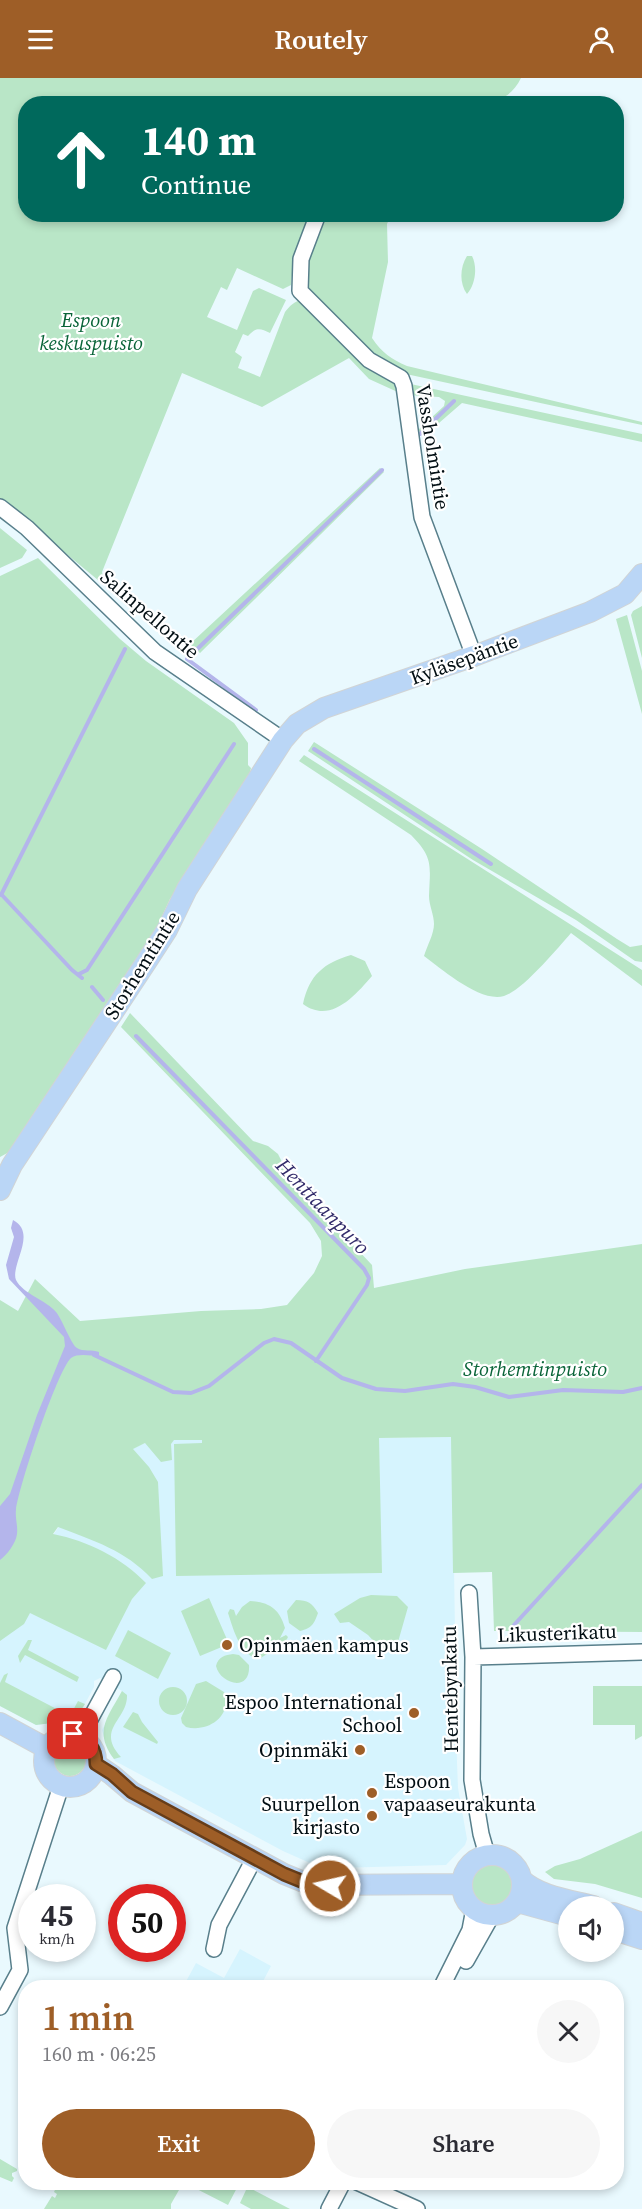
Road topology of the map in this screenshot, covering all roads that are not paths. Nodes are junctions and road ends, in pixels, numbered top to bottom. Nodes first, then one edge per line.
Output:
1 (315, 222) edge
2 (0, 507) edge
3 (642, 574) edge
4 (474, 656) junction
5 (283, 740) junction
6 (0, 1190) edge
7 (469, 1593) dead end
8 (642, 1652) edge
9 (473, 1657) junction
10 (113, 1677) dead end
11 (0, 1723) edge
12 (81, 1737) junction
13 (46, 1748) junction
14 (93, 1771) junction
15 (61, 1786) junction
16 (487, 1855) junction
17 (254, 1859) junction
18 (522, 1880) junction
19 (462, 1884) junction
20 (558, 1897) edge
21 (517, 1902) junction
22 (483, 1912) junction
23 (558, 1913) edge
24 (624, 1917) edge
25 (642, 1923) edge
26 (624, 1933) edge
27 (642, 1939) edge
28 (214, 1949) dead end
29 (445, 1980) edge
30 (455, 1980) edge
31 (0, 2007) edge
32 (339, 2190) edge
33 (375, 2190) edge
34 (329, 2209) edge
35 (417, 2209) edge

1 - 4 street, Vassholmintie
2 - 5 street, Salinpellontie
3 - 4 main road, Kyläsepäntie
4 - 5 main road, Kyläsepäntie
5 - 6 main road, Storhemtintie
7 - 9 street, Hentebynkatu
8 - 9 street, Likusterikatu
9 - 16 street, Hentebynkatu
10 - 12 street
11 - 13 main road
12 - 13 main road
12 - 14 main road
13 - 15 main road
14 - 15 main road
14 - 17 main road
15 - 31 street
16 - 18 main road
16 - 19 main road
17 - 19 main road
17 - 28 street
18 - 20 main road
18 - 21 main road
19 - 22 main road
21 - 22 main road
21 - 23 main road
22 - 29 street
22 - 30 street
24 - 25 main road
26 - 27 main road
32 - 34 street
33 - 35 street

